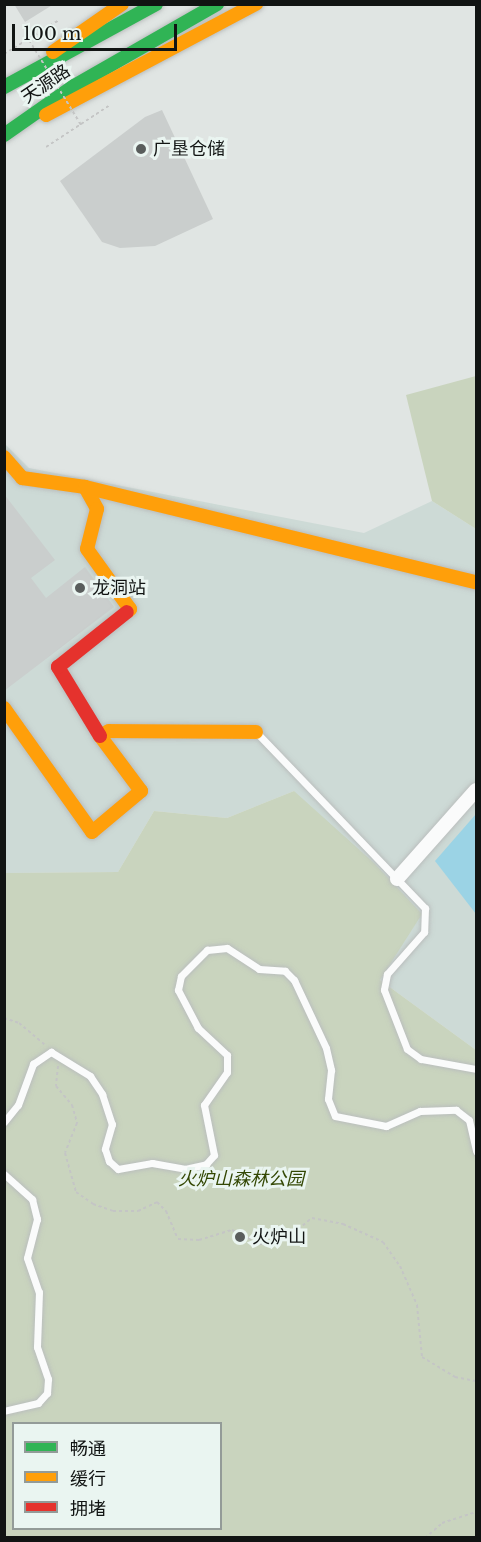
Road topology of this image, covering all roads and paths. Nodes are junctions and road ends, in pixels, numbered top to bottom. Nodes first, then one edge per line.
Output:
1 (122, 4) edge
2 (156, 4) edge
3 (217, 4) edge
4 (256, 4) edge
5 (59, 20) dead end
6 (29, 40) junction
7 (4, 54) edge
8 (23, 76) junction
9 (4, 87) edge
10 (110, 105) dead end
11 (81, 125) junction
12 (5, 134) edge
13 (46, 147) dead end
14 (4, 457) edge
15 (85, 488) junction
16 (477, 582) edge
17 (4, 708) edge
18 (256, 732) joint
19 (100, 736) junction
20 (477, 790) edge
21 (397, 879) junction
22 (4, 1018) edge
23 (51, 1052) junction
24 (477, 1069) edge
25 (4, 1122) edge
26 (477, 1151) edge
27 (4, 1174) edge
28 (477, 1381) edge
29 (4, 1411) edge
30 (477, 1512) edge
31 (425, 1538) edge

1 - 8 main road
2 - 8 main road
3 - 12 main road, 天源路
4 - 12 main road
5 - 6 path
6 - 7 path
6 - 11 path, bridge
8 - 9 main road, 天源路
10 - 11 path
11 - 13 path
14 - 15 main road
15 - 16 main road
15 - 19 main road
17 - 19 main road
18 - 19 main road
18 - 21 lane
20 - 21 street
21 - 24 lane
22 - 23 path
23 - 25 lane
23 - 26 lane
23 - 28 path
27 - 29 lane
30 - 31 path

